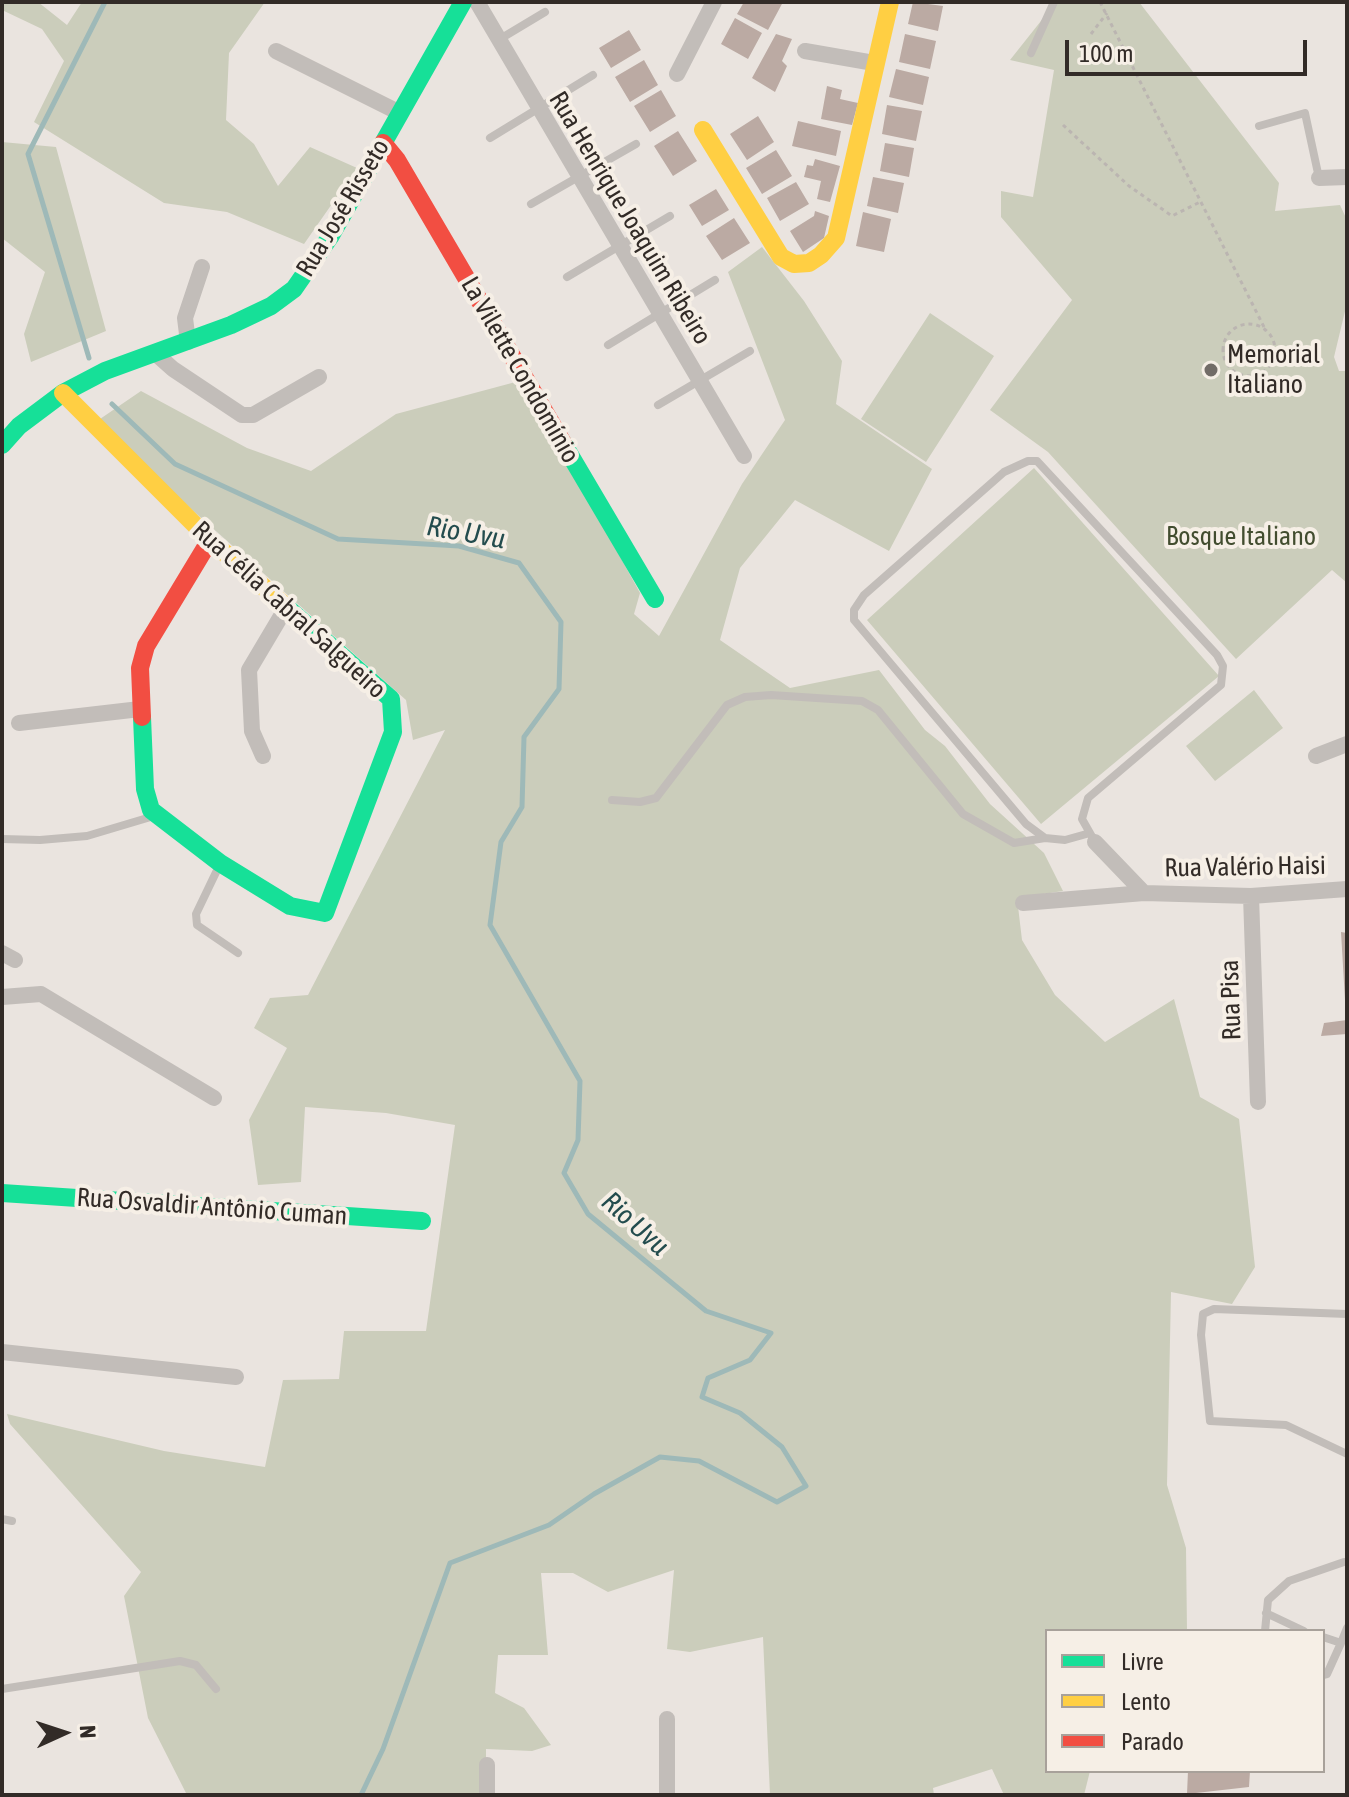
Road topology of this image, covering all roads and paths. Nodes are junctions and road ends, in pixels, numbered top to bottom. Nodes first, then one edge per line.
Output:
1 (463, 2) edge
2 (477, 2) edge
3 (714, 2) edge
4 (890, 2) edge
5 (1054, 2) edge
6 (1100, 2) edge
7 (545, 12) dead end
8 (1107, 13) junction
9 (1091, 34) dead end
10 (500, 39) junction
11 (276, 51) dead end
12 (805, 51) dead end
13 (1031, 53) dead end
14 (874, 63) junction
15 (677, 74) dead end
16 (593, 75) dead end
17 (537, 109) junction
18 (400, 113) junction
19 (1063, 125) dead end
20 (1259, 126) dead end
21 (703, 130) dead end
22 (490, 138) dead end
23 (383, 143) junction
24 (636, 144) dead end
25 (1347, 177) edge
26 (578, 178) junction
27 (1319, 178) joint
28 (1202, 201) junction
29 (531, 204) dead end
30 (670, 216) dead end
31 (617, 245) junction
32 (202, 267) dead end
33 (567, 277) dead end
34 (715, 280) dead end
35 (658, 314) junction
36 (1266, 331) junction
37 (188, 342) junction
38 (608, 345) dead end
39 (750, 351) dead end
40 (155, 353) junction
41 (319, 377) dead end
42 (699, 380) junction
43 (63, 393) junction
44 (658, 405) dead end
45 (2, 445) edge
46 (744, 456) dead end
47 (210, 540) junction
48 (655, 599) dead end
49 (287, 606) junction
50 (140, 709) junction
51 (19, 723) dead end
52 (1347, 744) edge
53 (263, 756) dead end
54 (1316, 756) dead end
55 (612, 800) dead end
56 (156, 815) junction
57 (1045, 838) junction
58 (1093, 838) junction
59 (2, 839) edge
60 (220, 863) junction
61 (1347, 889) edge
62 (1144, 893) junction
63 (1251, 896) junction
64 (1023, 903) dead end
65 (238, 953) dead end
66 (2, 997) edge
67 (214, 1098) dead end
68 (1258, 1102) dead end
69 (2, 1193) edge
70 (422, 1221) dead end
71 (1347, 1314) edge
72 (2, 1352) edge
73 (236, 1377) dead end
74 (1347, 1454) edge
75 (2, 1519) edge
76 (12, 1521) dead end
77 (1344, 1562) dead end
78 (1266, 1613) junction
79 (1347, 1628) edge
80 (1265, 1629) edge
81 (1300, 1629) edge
82 (1325, 1638) edge
83 (1341, 1643) junction
84 (1325, 1674) edge
85 (2, 1689) edge
86 (216, 1689) dead end
87 (667, 1719) dead end
88 (487, 1765) dead end
89 (487, 1795) edge
90 (667, 1795) edge

1 - 18 street, Rua José Risseto
2 - 10 street, Rua Henrique Joaquim Ribeiro
3 - 15 street
4 - 14 street
5 - 13 lane
6 - 8 path
7 - 10 lane
8 - 9 path
8 - 28 path
10 - 17 street, Rua Henrique Joaquim Ribeiro
11 - 18 street
12 - 14 street
14 - 21 street
16 - 17 lane
17 - 22 lane
17 - 26 street, Rua Henrique Joaquim Ribeiro
18 - 23 street, Rua José Risseto
19 - 28 path
20 - 27 lane
23 - 37 street, Rua José Risseto
23 - 48 street, La Vilette Condomínio
24 - 26 lane
25 - 27 street
26 - 29 lane
26 - 31 street, Rua Henrique Joaquim Ribeiro
28 - 36 path
30 - 31 lane
31 - 33 lane
31 - 35 street, Rua Henrique Joaquim Ribeiro
32 - 37 street
34 - 35 lane
35 - 38 lane
35 - 42 street, Rua Henrique Joaquim Ribeiro
36 - 36 path
37 - 40 street, Rua José Risseto
39 - 42 lane
40 - 41 street
40 - 43 street, Rua José Risseto
42 - 44 lane
42 - 46 street, Rua Henrique Joaquim Ribeiro
43 - 45 street, Rua José Risseto
43 - 47 street, Rua Célia Cabral Salgueiro
47 - 49 street, Rua Célia Cabral Salgueiro
47 - 50 street
49 - 53 street
49 - 60 street, Rua Célia Cabral Salgueiro
50 - 51 street
50 - 56 street
52 - 54 street
55 - 57 lane
56 - 59 lane
56 - 60 street
57 - 58 lane
57 - 58 lane
58 - 62 street, Rua Valério Haisi
60 - 65 lane
61 - 63 street, Rua Valério Haisi
62 - 63 street, Rua Valério Haisi
62 - 64 street, Rua Valério Haisi
63 - 68 street, Rua Pisa
66 - 67 street
69 - 70 street, Rua Osvaldir Antônio Cuman
71 - 74 lane
72 - 73 street
75 - 76 lane
77 - 78 lane
78 - 80 lane
78 - 81 lane
79 - 83 lane
82 - 83 lane
83 - 84 lane
85 - 86 lane
87 - 90 street
88 - 89 street

